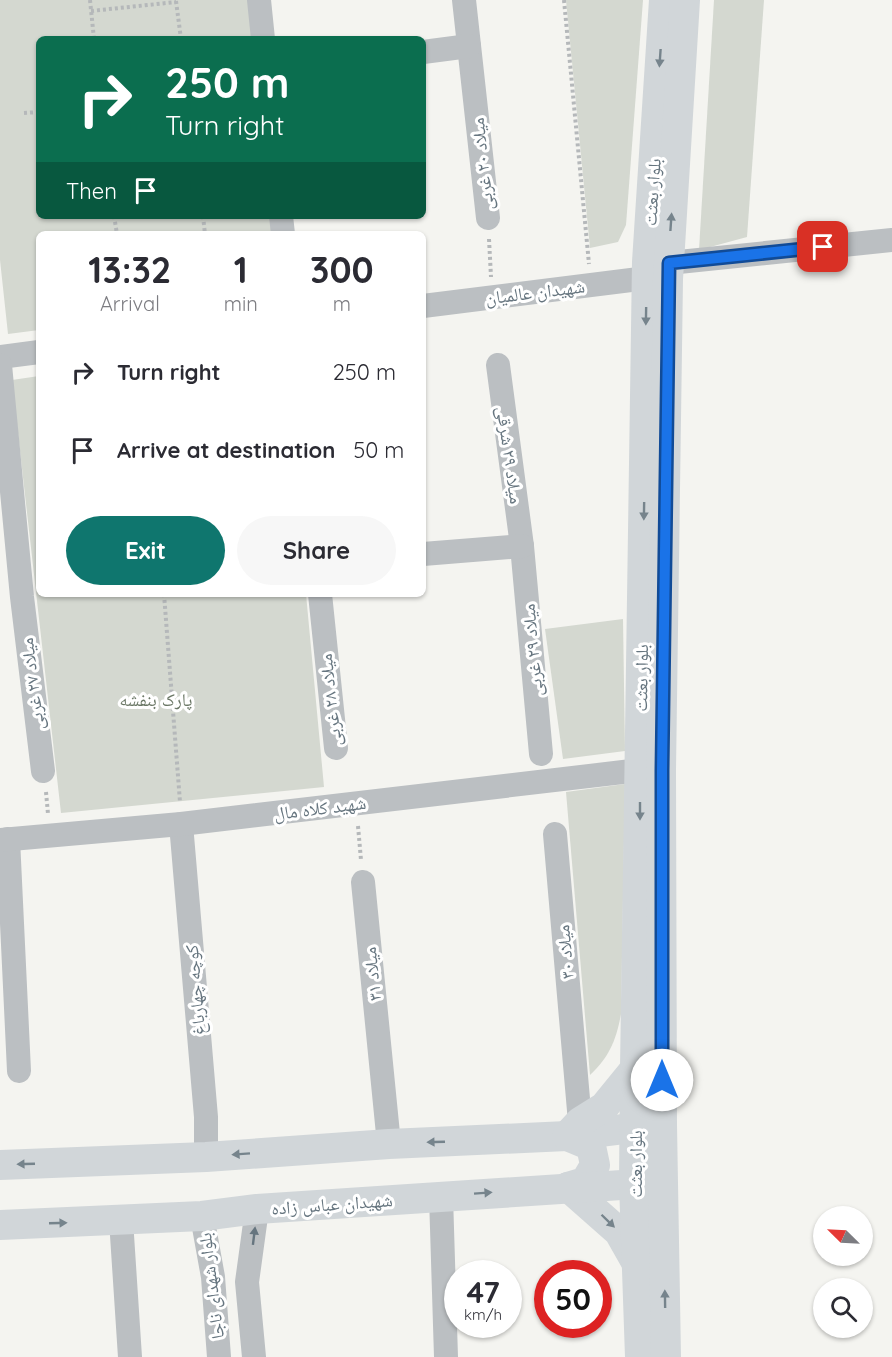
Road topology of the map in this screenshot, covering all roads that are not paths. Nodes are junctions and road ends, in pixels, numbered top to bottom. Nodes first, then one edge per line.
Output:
1 (259, 0) edge
2 (464, 0) edge
3 (664, 0) edge
4 (685, 0) edge
5 (263, 36) edge
6 (469, 46) junction
7 (426, 52) edge
8 (488, 218) road end
9 (892, 240) edge
10 (658, 271) junction
11 (426, 306) edge
12 (36, 352) edge
13 (0, 357) edge
14 (0, 365) edge
15 (498, 365) dead end
16 (522, 546) junction
17 (426, 554) edge
18 (320, 597) edge
19 (11, 598) edge
20 (336, 748) dead end
21 (541, 754) dead end
22 (640, 770) junction
23 (43, 771) road end
24 (181, 824) junction
25 (555, 834) dead end
26 (4, 840) edge
27 (363, 882) road end
28 (635, 1069) junction
29 (19, 1071) dead end
30 (648, 1125) junction
31 (573, 1129) junction
32 (389, 1144) junction
33 (206, 1157) junction
34 (0, 1165) edge
35 (649, 1183) junction
36 (568, 1187) junction
37 (441, 1196) junction
38 (257, 1209) junction
39 (202, 1216) junction
40 (121, 1220) junction
41 (0, 1225) edge
42 (637, 1264) junction
43 (213, 1277) junction
44 (247, 1282) junction
45 (130, 1357) edge
46 (219, 1357) edge
47 (254, 1357) edge
48 (446, 1357) edge
49 (640, 1357) edge
50 (666, 1357) edge

1 - 5 street
2 - 6 street, میلاد ۲۰ غربی
3 -> 10 main road, بلوار بعثت
10 -> 4 main road, بلوار بعثت
6 - 7 street
6 - 8 street, میلاد ۲۰ غربی
9 - 10 street, شهیدان عالمیان
10 - 11 street, شهیدان عالمیان
10 -> 22 main road, بلوار بعثت
10 - 30 main road, بلوار بعثت
12 - 13 street
14 - 19 street, میلاد ۲۷ غربی
15 - 16 street, میلاد ۲۹ شرقی
16 - 17 street
16 - 21 street, میلاد ۲۹ غربی
18 - 20 street, میلاد ۲۸ غربی
19 - 23 street, میلاد ۲۷ غربی
22 - 24 street, شهید کلاه مال
22 -> 28 main road, بلوار بعثت
24 - 26 street, شهید کلاه مال
24 - 33 street, کوچه چهارباغ
25 - 31 street, میلاد ۳۰
26 - 29 street
27 - 32 street, میلاد ۳۱
28 - 30 main road, بلوار بعثت
28 - 31 main road
30 - 31 main road
30 - 35 main road, بلوار بعثت
31 -> 32 main road
31 - 36 main road
32 -> 33 main road
33 -> 34 main road
35 - 36 main road, شهیدان عباس زاده
35 - 42 main road, بلوار بعثت
50 -> 35 main road, بلوار بعثت
37 -> 36 main road, شهیدان عباس زاده
36 -> 42 main road
37 - 38 main road, شهیدان عباس زاده
37 - 48 street
38 - 39 main road, شهیدان عباس زاده
44 -> 38 street, بلوار شهدای ناجا
39 - 40 main road, شهیدان عباس زاده
39 - 43 street, بلوار شهدای ناجا
41 -> 40 main road, شهیدان عباس زاده
40 - 45 street
42 - 49 main road, بلوار بعثت
43 - 44 street
43 - 46 street, بلوار شهدای ناجا
44 - 47 street, بلوار شهدای ناجا

